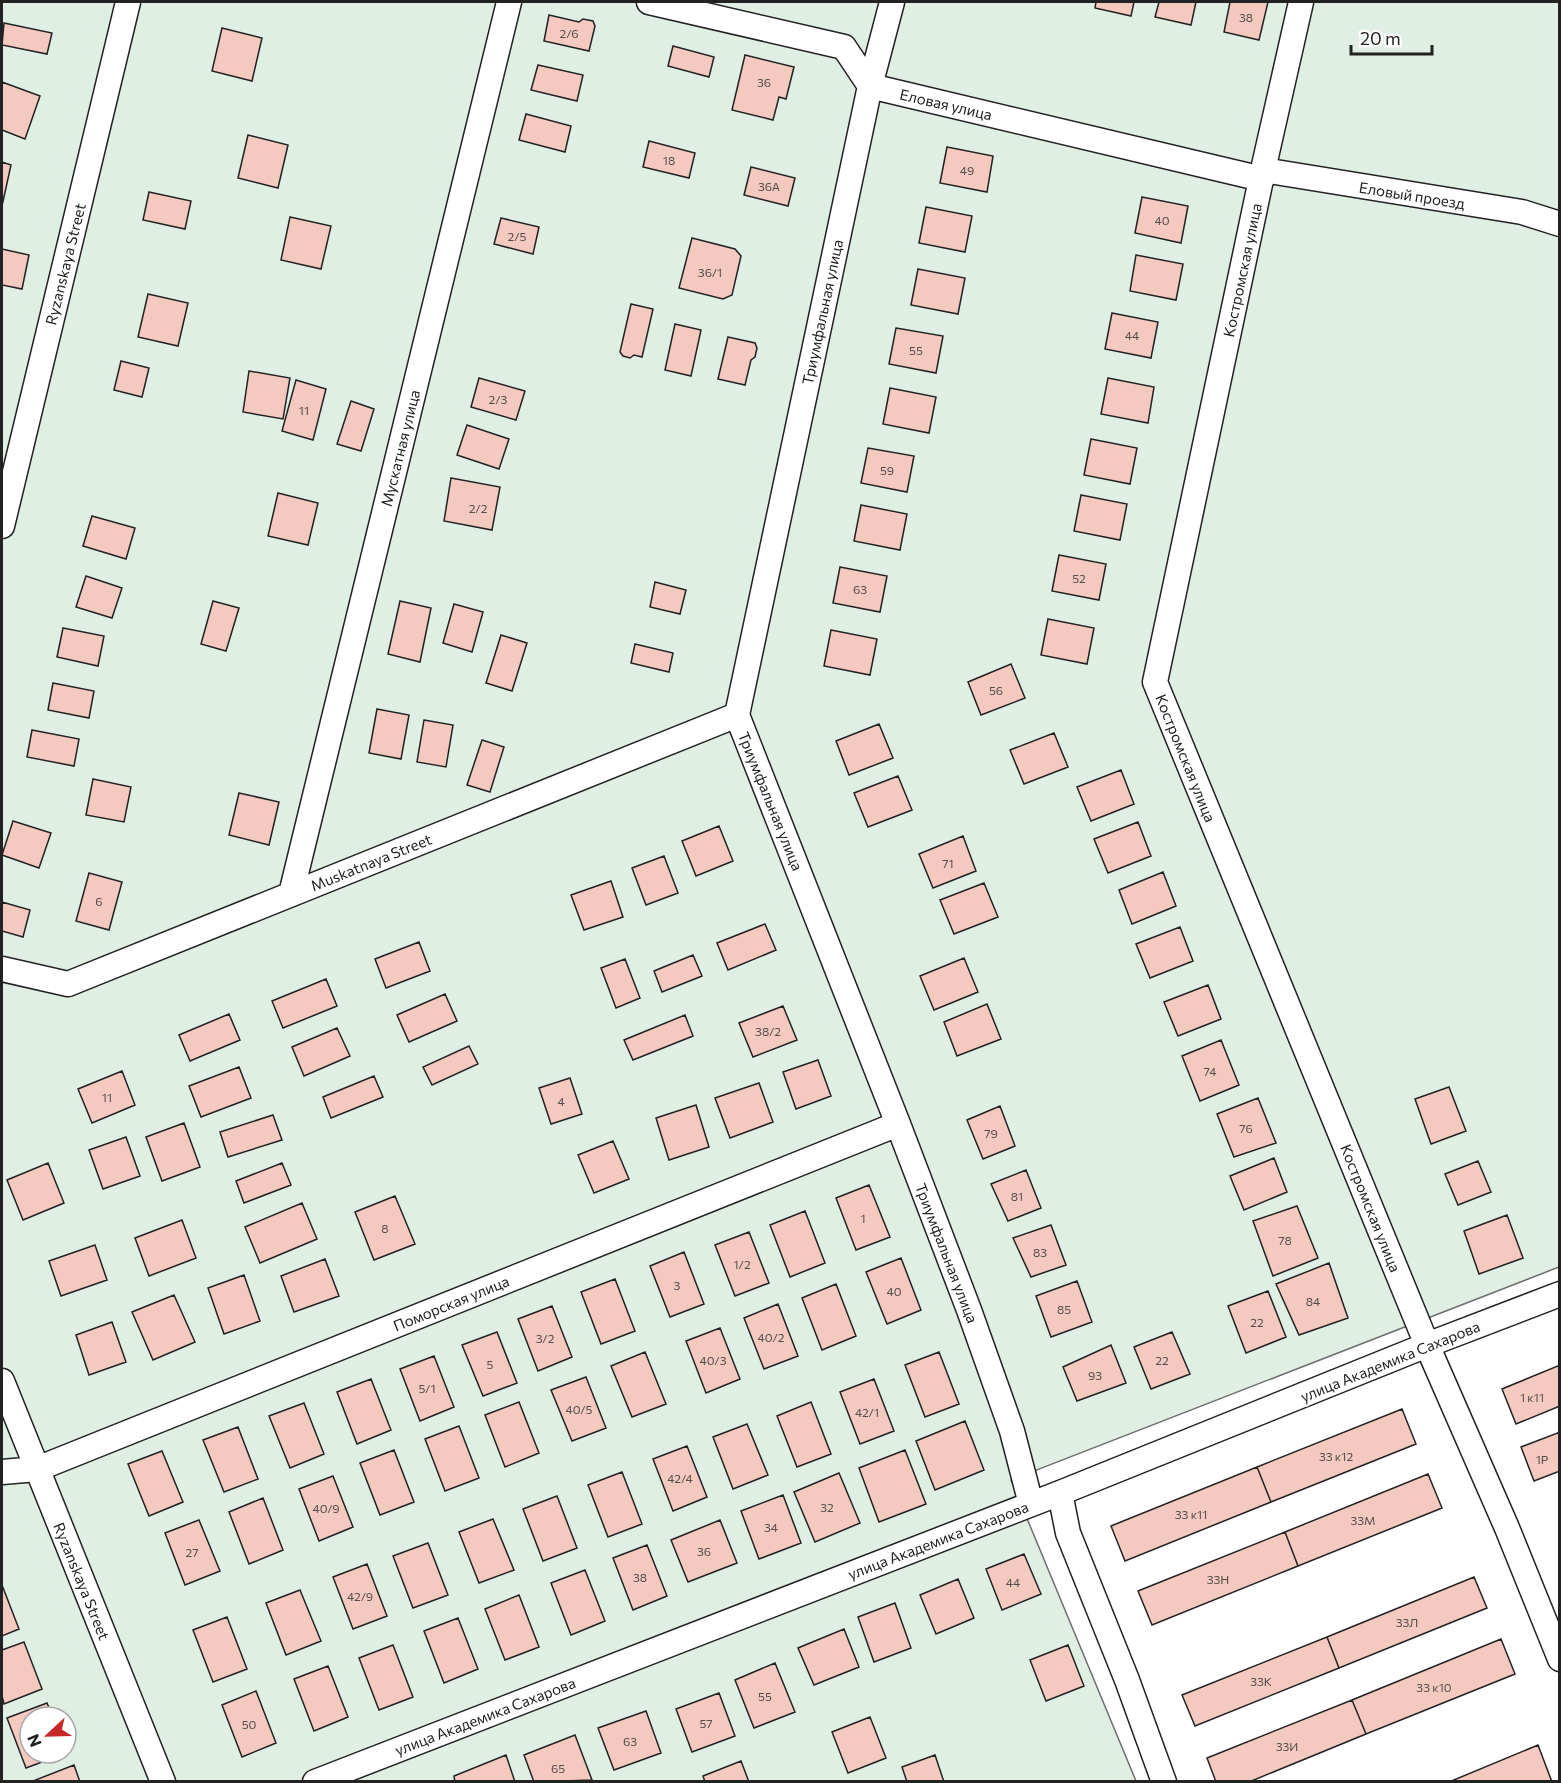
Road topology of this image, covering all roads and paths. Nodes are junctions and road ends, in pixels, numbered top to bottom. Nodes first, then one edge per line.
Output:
1 (128, 2) edge
2 (509, 2) edge
3 (649, 2) edge
4 (892, 2) edge
5 (1301, 2) edge
6 (870, 86) junction
7 (1262, 174) junction
8 (1560, 224) edge
9 (2, 526) edge
10 (737, 715) junction
11 (291, 894) junction
12 (2, 969) edge
13 (898, 1124) junction
14 (1560, 1294) edge
15 (1428, 1345) junction
16 (2, 1381) edge
17 (37, 1469) junction
18 (2, 1472) edge
19 (1060, 1494) junction
20 (1031, 1504) junction
21 (1560, 1659) edge
22 (163, 1782) edge
23 (315, 1782) edge
24 (1164, 1782) edge

1 - 9 street, Ryzanskaya Street
2 - 11 street, Мускатная улица
3 - 6 street
4 - 6 street, Триумфальная улица
5 - 7 street, Костромская улица
6 - 7 street, Еловая улица
6 - 10 street, Триумфальная улица
7 - 8 street, Еловый проезд
7 - 15 street, Костромская улица
10 - 11 street, Muskatnaya Street
10 - 13 street, Триумфальная улица
11 - 12 street, Muskatnaya Street
13 - 17 street, Поморская улица
13 - 20 street, Триумфальная улица
14 - 15 street, улица Академика Сахарова
15 - 19 street, улица Академика Сахарова
15 - 21 street, Костромская улица
16 - 17 street, Ryzanskaya Street
17 - 18 street, Поморская улица
17 - 22 street, Ryzanskaya Street
19 - 20 street, улица Академика Сахарова
19 - 24 street
20 - 23 street, улица Академика Сахарова

